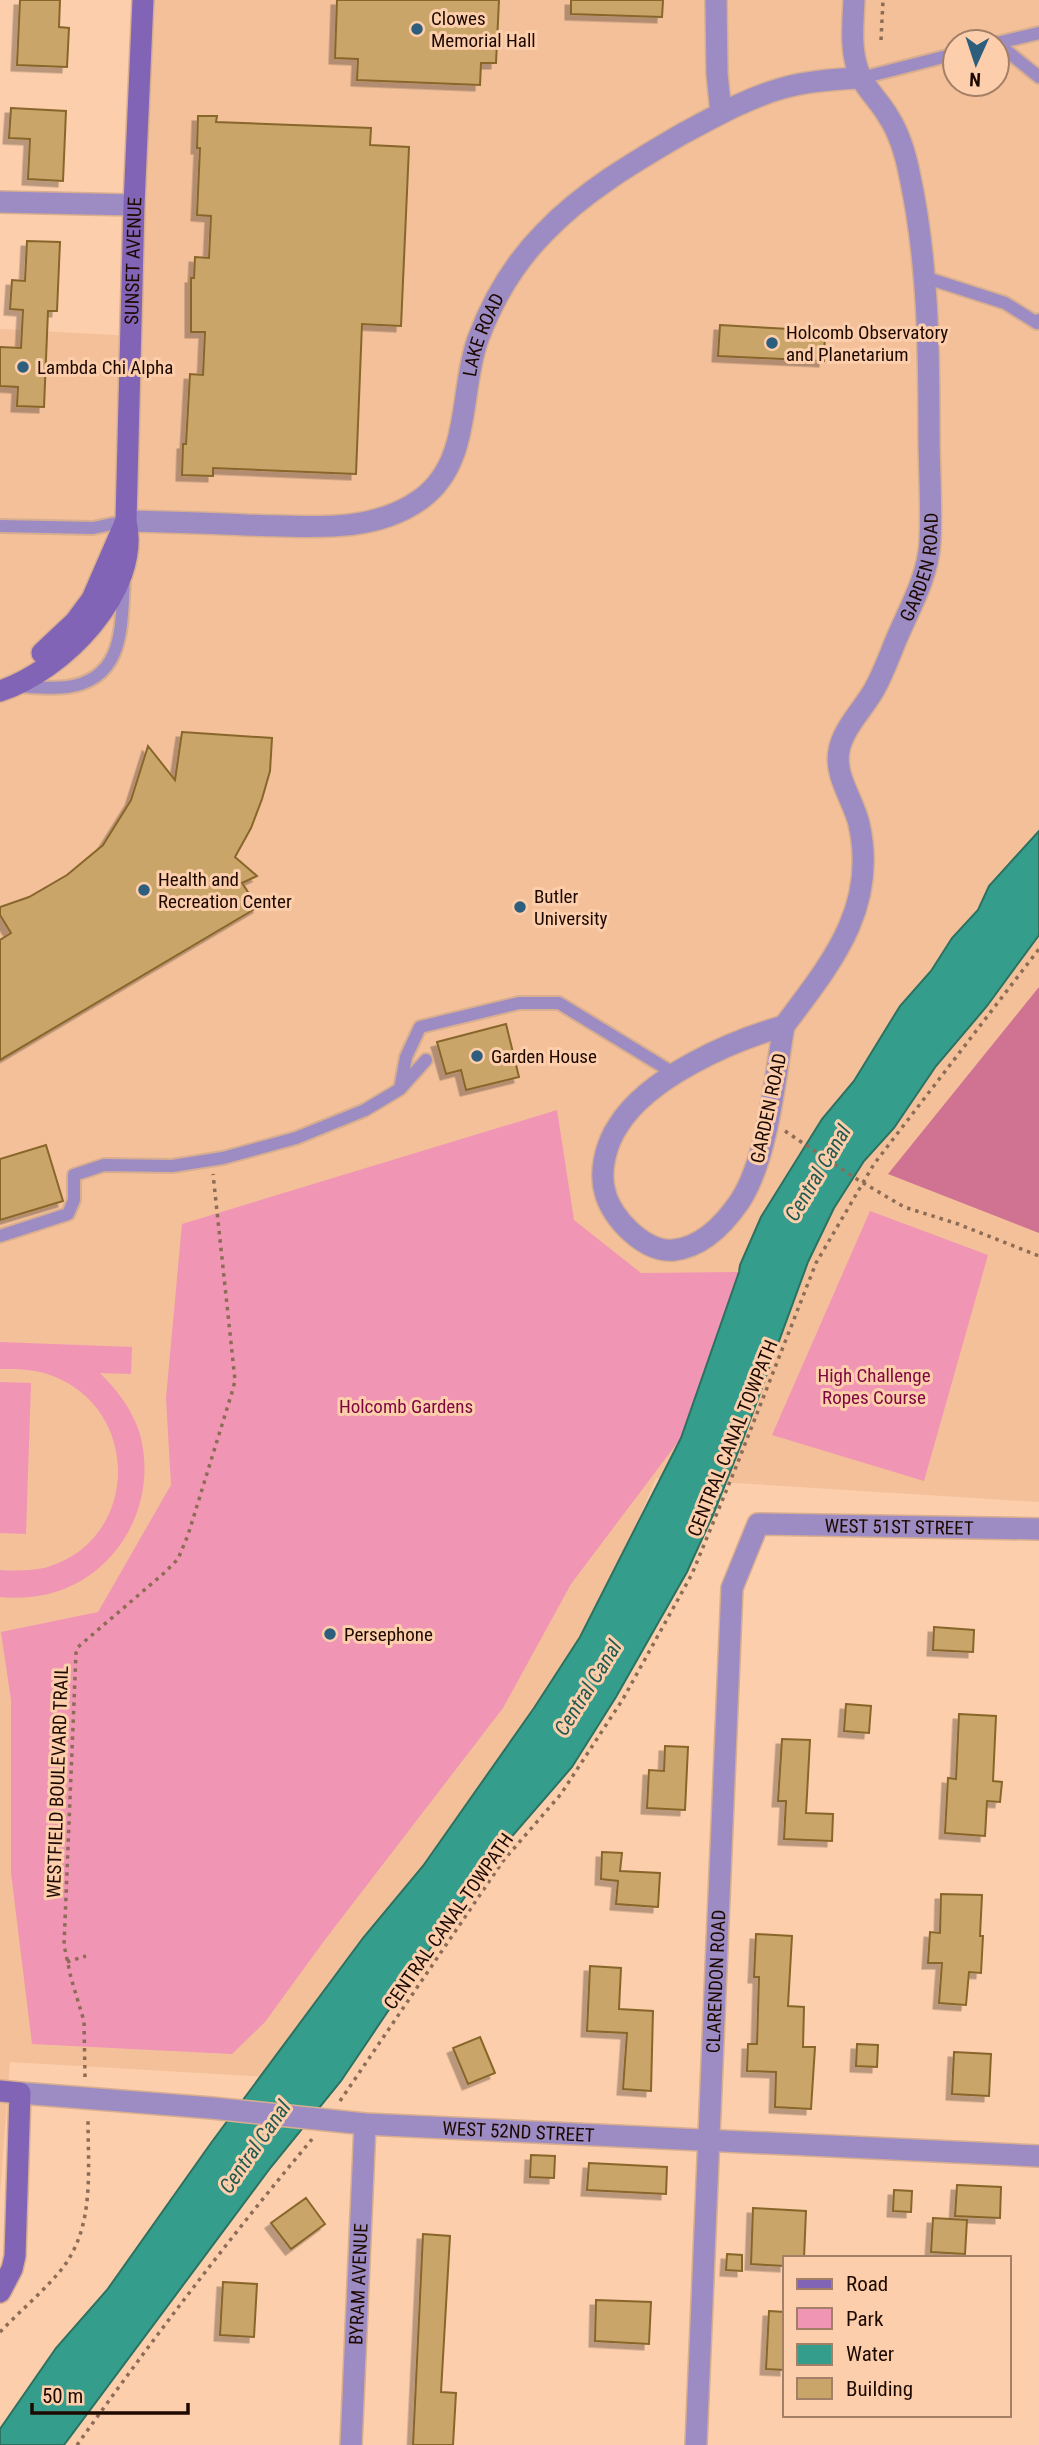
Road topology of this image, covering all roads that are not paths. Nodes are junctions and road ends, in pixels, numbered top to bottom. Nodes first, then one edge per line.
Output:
1 (143, 0) edge
2 (716, 0) edge
3 (854, 0) edge
4 (1039, 33) edge
5 (1011, 40) edge
6 (1011, 54) edge
7 (941, 58) edge
8 (1039, 77) edge
9 (861, 78) junction
10 (721, 113) junction
11 (0, 202) edge
12 (134, 205) junction
13 (924, 277) junction
14 (1039, 320) edge
15 (126, 521) junction
16 (0, 526) edge
17 (124, 567) junction
18 (5, 684) edge
19 (784, 1026) junction
20 (426, 1060) dead end
21 (675, 1074) junction
22 (400, 1089) junction
23 (0, 1236) edge
24 (758, 1524) joint
25 (1039, 1529) edge
26 (10, 2092) edge
27 (365, 2124) junction
28 (709, 2140) junction
29 (1039, 2156) edge
30 (0, 2292) edge
31 (351, 2445) edge
32 (696, 2445) edge

1 - 12 street, SUNSET AVENUE
2 - 10 street
3 - 9 street
4 - 5 lane
6 - 8 lane
7 - 9 lane
9 - 10 street, LAKE ROAD
9 - 13 street, GARDEN ROAD
10 - 15 street, LAKE ROAD
11 - 12 street
12 - 15 street, SUNSET AVENUE
13 - 14 lane
13 - 19 street, GARDEN ROAD
15 - 16 lane
15 - 17 street, SUNSET AVENUE
15 - 18 street, SUNSET AVENUE
17 - 18 street, SUNSET AVENUE
17 - 18 lane
19 - 21 street, GARDEN ROAD
19 - 21 street, GARDEN ROAD
20 - 22 lane
21 - 22 lane
22 - 23 lane
24 - 25 street, WEST 51ST STREET
24 - 28 street, CLARENDON ROAD
26 - 27 street, WEST 52ND STREET
26 - 30 street
27 - 28 street, WEST 52ND STREET
27 - 31 street, BYRAM AVENUE
28 - 29 street, WEST 52ND STREET
28 - 32 street, CLARENDON ROAD

